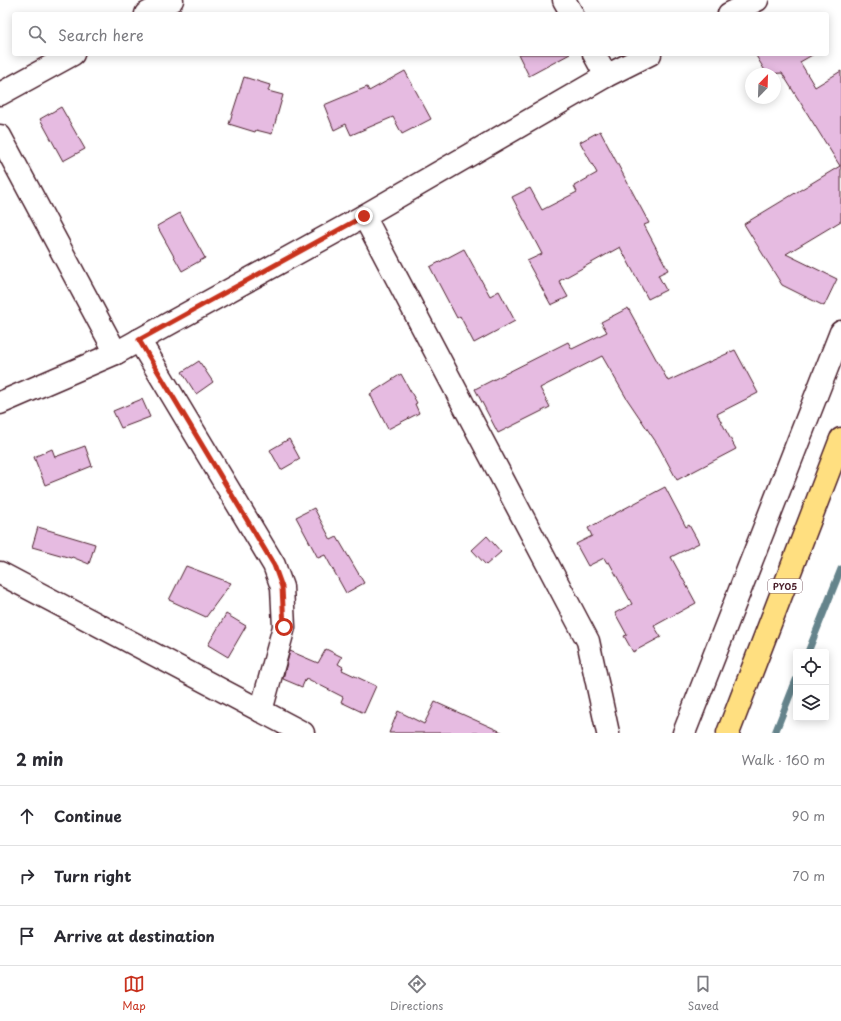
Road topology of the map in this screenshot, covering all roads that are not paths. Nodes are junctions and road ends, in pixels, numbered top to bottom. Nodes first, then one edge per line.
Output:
1 (172, 0) edge
2 (564, 0) edge
3 (757, 0) edge
4 (150, 12) edge
5 (571, 12) edge
6 (733, 12) edge
7 (69, 56) edge
8 (595, 56) edge
9 (646, 56) edge
10 (606, 76) junction
11 (0, 94) edge
12 (0, 136) edge
13 (364, 216) junction
14 (841, 332) edge
15 (139, 340) junction
16 (116, 353) junction
17 (0, 403) edge
18 (841, 439) edge
19 (0, 573) edge
20 (261, 711) junction
21 (303, 733) edge
22 (608, 733) edge
23 (684, 733) edge
24 (728, 733) edge

1 - 4 street
2 - 5 street
3 - 6 street
7 - 11 street
8 - 10 street
9 - 10 street
10 - 13 street
12 - 16 street
13 - 15 street
13 - 22 street
14 - 23 street
15 - 16 street
15 - 20 street
16 - 17 street
18 - 24 highway, PY05
19 - 20 street
20 - 21 street

